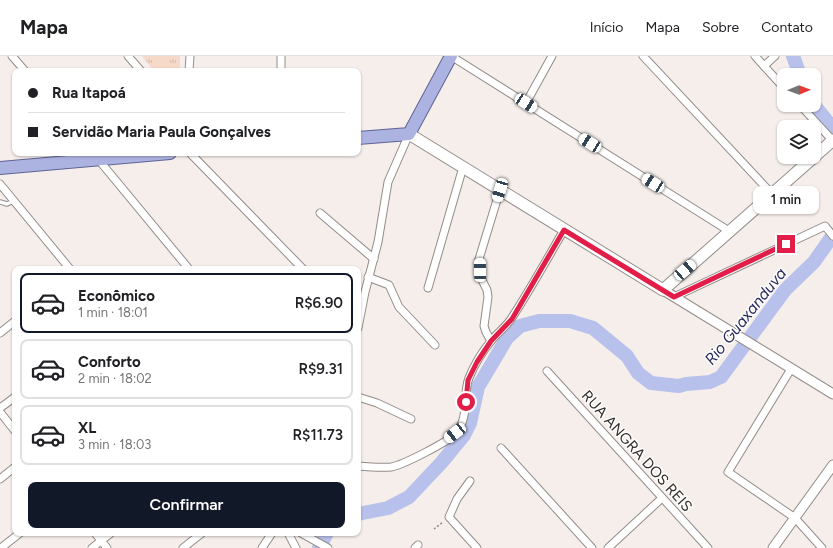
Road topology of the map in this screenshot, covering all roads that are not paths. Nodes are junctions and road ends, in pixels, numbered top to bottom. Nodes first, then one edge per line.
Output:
1 (12, 56) edge
2 (128, 56) edge
3 (190, 56) edge
4 (281, 56) edge
5 (451, 56) edge
6 (552, 56) edge
7 (643, 56) edge
8 (755, 56) edge
9 (776, 56) edge
10 (764, 66) junction
11 (22, 68) edge
12 (138, 68) edge
13 (190, 68) edge
14 (281, 68) edge
15 (777, 80) edge
16 (526, 103) junction
17 (807, 112) edge
18 (409, 134) junction
19 (361, 138) edge
20 (833, 140) edge
21 (821, 151) edge
22 (96, 156) edge
23 (193, 156) edge
24 (806, 164) edge
25 (463, 167) junction
26 (0, 168) edge
27 (0, 184) edge
28 (500, 190) junction
29 (772, 194) junction
30 (14, 201) junction
31 (0, 202) edge
32 (320, 213) dead end
33 (564, 230) junction
34 (729, 231) junction
35 (832, 235) edge
36 (374, 259) junction
37 (68, 266) edge
38 (187, 266) edge
39 (300, 266) edge
40 (368, 277) junction
41 (428, 288) dead end
42 (662, 290) junction
43 (674, 297) junction
44 (361, 313) edge
45 (12, 323) edge
46 (0, 333) edge
47 (491, 341) junction
48 (435, 345) dead end
49 (791, 369) junction
50 (547, 371) dead end
51 (833, 394) edge
52 (361, 397) edge
53 (12, 399) edge
54 (0, 408) edge
55 (0, 412) edge
56 (411, 419) dead end
57 (12, 427) edge
58 (501, 448) dead end
59 (833, 464) edge
60 (361, 466) edge
61 (12, 469) edge
62 (0, 479) edge
63 (470, 481) dead end
64 (662, 498) junction
65 (795, 518) junction
66 (16, 536) edge
67 (97, 536) edge
68 (107, 536) edge
69 (198, 536) edge
70 (270, 536) edge
71 (290, 536) edge
72 (307, 536) edge
73 (101, 541) junction
74 (1, 548) edge
75 (92, 548) edge
76 (107, 548) edge
77 (183, 548) edge
78 (262, 548) edge
79 (296, 548) edge
80 (328, 548) edge
81 (477, 548) edge
82 (592, 548) edge
83 (608, 548) edge
84 (708, 548) edge
85 (773, 548) edge
86 (822, 548) edge

1 - 11 street
2 - 12 street
3 - 13 street
4 - 14 street
5 - 16 street
5 - 18 main road
6 - 16 street
7 - 29 street
8 - 10 street
9 - 10 street
10 - 15 street
16 - 34 street
17 - 20 street
18 - 19 main road
18 - 25 main road
18 - 36 street
20 - 21 main road
22 - 26 main road
22 - 38 street
23 - 39 street
24 - 29 main road
25 - 28 main road
25 - 41 street
27 - 30 street
28 - 33 main road
28 - 47 street
29 - 34 main road
30 - 31 lane
30 - 37 street
32 - 36 street
33 - 42 main road
33 - 47 street
34 - 42 main road
35 - 43 street
36 - 40 street
40 - 44 street
40 - 48 street
42 - 43 street
43 - 49 street
45 - 46 street
47 - 60 street
49 - 51 street
49 - 65 street
50 - 64 street, RUA ANGRA DOS REIS
52 - 56 street
53 - 54 street
55 - 57 street
58 - 82 street
59 - 65 street
61 - 62 street
63 - 81 street
64 - 83 street
64 - 84 street, RUA ANGRA DOS REIS
65 - 85 street
65 - 86 street
66 - 74 street
67 - 73 street
68 - 73 street
69 - 77 street
70 - 78 street
71 - 79 street
72 - 80 street
73 - 75 street
73 - 76 street

